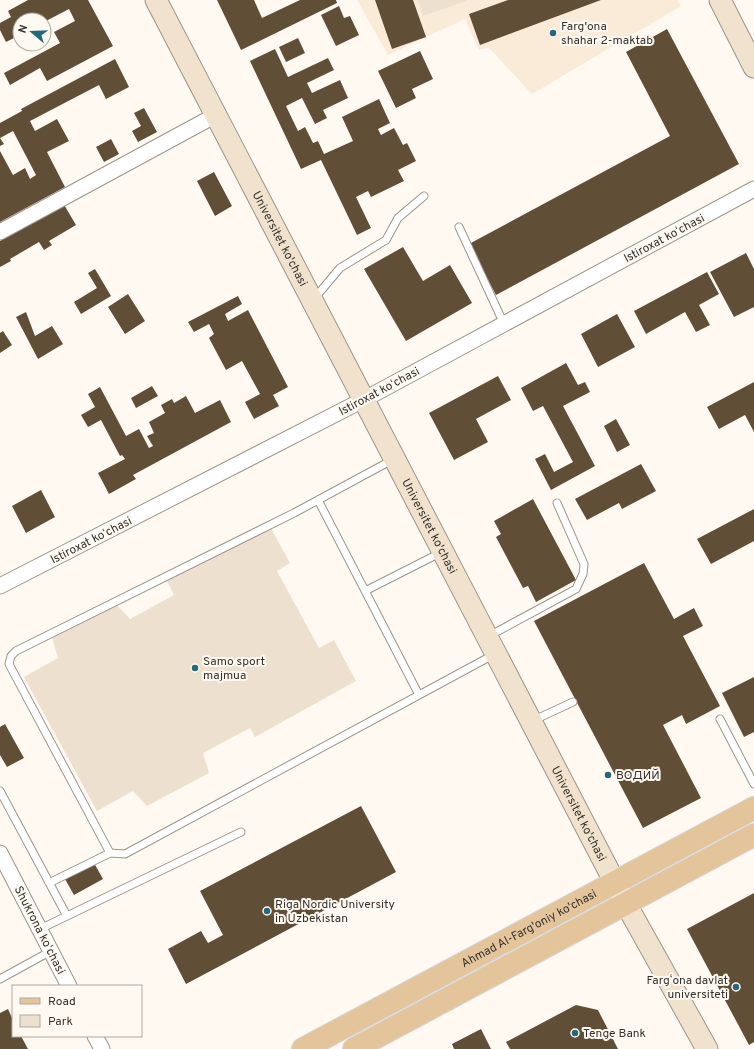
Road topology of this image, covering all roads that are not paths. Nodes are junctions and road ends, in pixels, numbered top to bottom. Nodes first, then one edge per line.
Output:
1 (156, 0) edge
2 (723, 3) edge
3 (754, 68) edge
4 (216, 115) junction
5 (754, 189) edge
6 (424, 196) dead end
7 (459, 228) dead end
8 (0, 232) edge
9 (312, 301) junction
10 (504, 324) junction
11 (363, 400) junction
12 (394, 459) junction
13 (318, 500) junction
14 (557, 503) dead end
15 (442, 552) junction
16 (0, 586) edge
17 (366, 592) junction
18 (491, 645) junction
19 (419, 695) junction
20 (573, 702) dead end
21 (720, 719) dead end
22 (531, 722) junction
23 (754, 784) edge
24 (0, 791) edge
25 (754, 808) edge
26 (241, 832) dead end
27 (754, 835) edge
28 (0, 853) edge
29 (110, 853) junction
30 (49, 883) junction
31 (615, 883) junction
32 (626, 904) junction
33 (67, 916) junction
34 (40, 929) junction
35 (51, 951) junction
36 (0, 979) edge
37 (68, 985) edge
38 (96, 1037) edge
39 (102, 1049) edge
40 (303, 1049) edge
41 (354, 1049) edge
42 (707, 1049) edge

1 - 4 main road, Universitet ko'chasi
2 - 3 main road
4 - 8 street
4 - 9 main road, Universitet ko'chasi
5 - 10 street, Istiroxat koʻchasi
6 - 9 lane
7 - 10 lane
9 - 11 main road, Universitet ko'chasi
10 - 11 street, Istiroxat koʻchasi
11 - 12 main road, Universitet ko'chasi
11 - 16 street, Istiroxat koʻchasi
12 - 13 lane
12 - 15 main road, Universitet ko'chasi
13 - 17 lane
13 - 29 lane
14 - 18 lane
15 - 17 lane
15 - 18 main road, Universitet ko'chasi
17 - 19 lane
18 - 19 lane
18 - 22 main road, Universitet ko'chasi
19 - 29 lane
20 - 22 lane
21 - 23 lane
22 - 31 main road, Universitet ko'chasi
24 - 30 lane
25 - 31 main road, Ahmad Al-Farg'oniy ko'chasi
26 - 33 lane
27 - 32 main road, Ahmad Al-Farg'oniy ko'chasi
28 - 34 street, Shukrona koʻchasi
29 - 30 lane
30 - 33 lane
31 - 32 main road, Universitet ko'chasi
31 - 40 main road, Ahmad Al-Farg'oniy ko'chasi
32 - 41 main road, Ahmad Al-Farg'oniy ko'chasi
32 - 42 main road, Universitet ko'chasi
33 - 34 lane
34 - 35 street, Shukrona koʻchasi
35 - 36 lane
35 - 37 street, Shukrona koʻchasi
38 - 39 street

